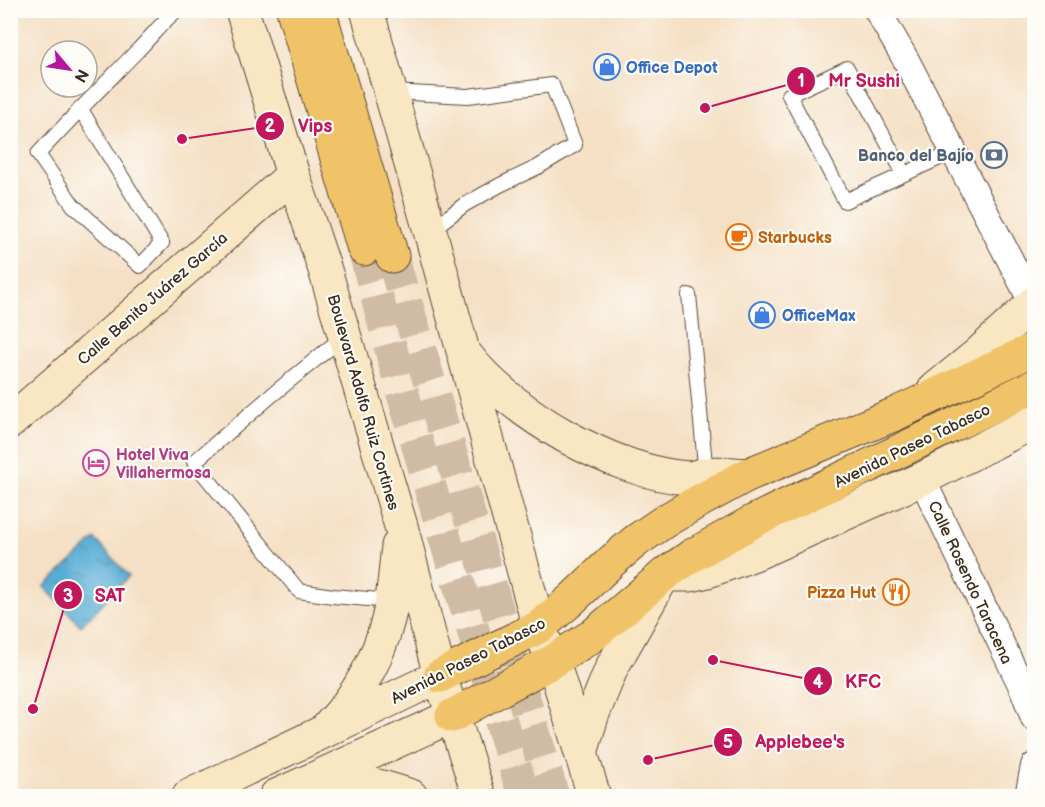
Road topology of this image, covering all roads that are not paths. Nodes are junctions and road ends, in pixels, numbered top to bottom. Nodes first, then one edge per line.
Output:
1 (177, 10) edge
2 (242, 10) edge
3 (293, 10) edge
4 (320, 10) edge
5 (367, 10) edge
6 (878, 10) edge
7 (390, 92) junction
8 (80, 108) junction
9 (953, 152) junction
10 (904, 174) junction
11 (293, 175) junction
12 (430, 231) junction
13 (689, 295) dead end
14 (1034, 303) edge
15 (345, 336) junction
16 (463, 350) junction
17 (1035, 350) edge
18 (1035, 386) edge
19 (921, 402) junction
20 (10, 422) edge
21 (1035, 422) edge
22 (706, 474) junction
23 (747, 475) junction
24 (922, 479) junction
25 (692, 505) junction
26 (401, 526) junction
27 (664, 575) junction
28 (392, 601) junction
29 (539, 627) junction
30 (553, 661) junction
31 (440, 676) junction
32 (452, 716) junction
33 (1035, 718) edge
34 (323, 733) junction
35 (581, 753) junction
36 (1035, 766) edge
37 (316, 778) junction
38 (189, 796) edge
39 (276, 796) edge
40 (411, 796) edge
41 (478, 796) edge
42 (594, 796) edge
43 (1028, 796) edge

1 - 8 lane
2 - 11 main road, Boulevard Adolfo Ruiz Cortines
3 - 4 main road
5 - 7 main road
6 - 9 street
7 - 12 main road
7 - 12 lane
8 - 8 lane
9 - 10 lane
9 - 14 street
10 - 10 lane
11 - 15 main road, Boulevard Adolfo Ruiz Cortines
11 - 20 main road, Calle Benito Juárez García
12 - 16 main road
13 - 22 lane
14 - 19 main road, Avenida Paseo Tabasco
15 - 26 main road, Boulevard Adolfo Ruiz Cortines
15 - 28 lane
16 - 22 main road
16 - 29 main road
17 - 19 main road, Avenida Paseo Tabasco
18 - 27 main road, Avenida Paseo Tabasco
19 - 23 main road, Avenida Paseo Tabasco
21 - 24 main road, Avenida Paseo Tabasco
22 - 23 main road
22 - 25 lane
23 - 25 main road, Avenida Paseo Tabasco
24 - 27 main road, Avenida Paseo Tabasco
24 - 33 street, Calle Rosendo Taracena
25 - 29 main road, Avenida Paseo Tabasco
26 - 28 main road
26 - 31 main road, Boulevard Adolfo Ruiz Cortines
27 - 30 main road, Avenida Paseo Tabasco
27 - 35 main road
28 - 34 main road
29 - 30 main road
29 - 31 main road, Avenida Paseo Tabasco
30 - 32 main road, Avenida Paseo Tabasco
30 - 35 main road
31 - 32 main road, Boulevard Adolfo Ruiz Cortines
31 - 34 main road, Avenida Paseo Tabasco
32 - 37 main road, Avenida Paseo Tabasco
32 - 41 main road, Boulevard Adolfo Ruiz Cortines
34 - 38 main road, Avenida Paseo Tabasco
35 - 42 main road
36 - 43 street
37 - 39 main road, Avenida Paseo Tabasco
37 - 40 main road

